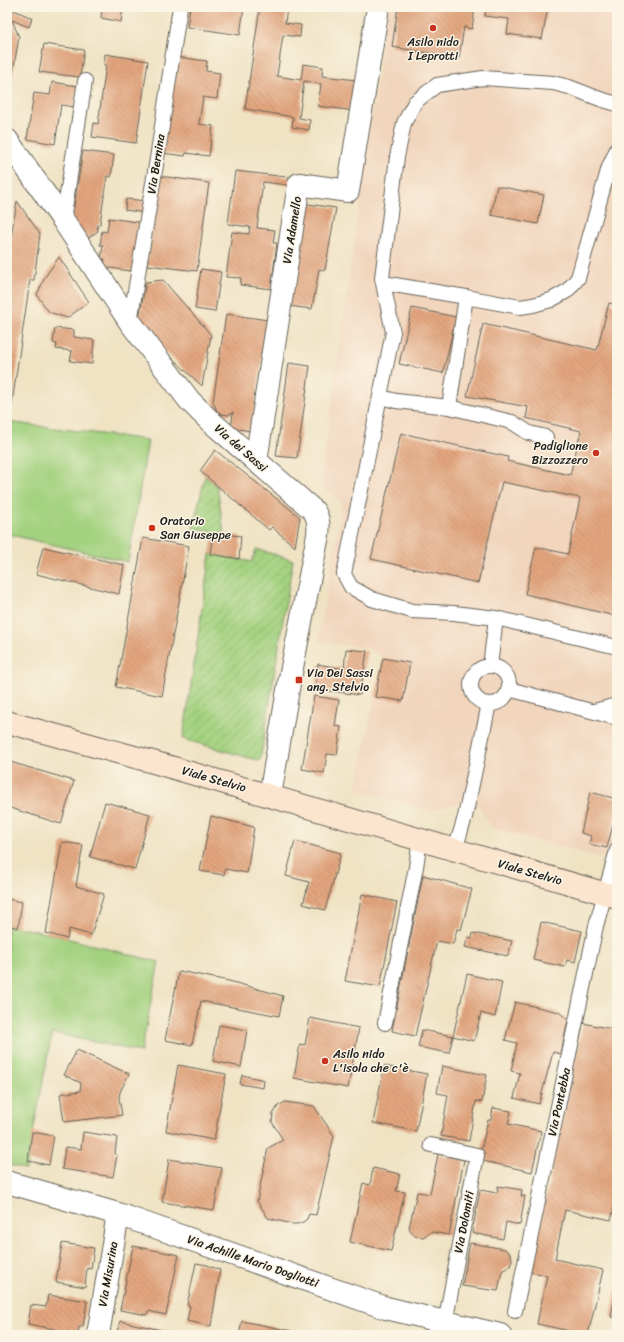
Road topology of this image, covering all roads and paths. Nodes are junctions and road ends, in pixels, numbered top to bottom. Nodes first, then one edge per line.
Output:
1 (180, 7) edge
2 (378, 7) edge
3 (85, 81) dead end
4 (617, 104) edge
5 (7, 140) edge
6 (617, 149) edge
7 (63, 220) junction
8 (382, 283) junction
9 (466, 297) junction
10 (130, 322) junction
11 (380, 397) junction
12 (449, 407) junction
13 (546, 437) dead end
14 (256, 461) junction
15 (496, 618) junction
16 (617, 647) edge
17 (490, 666) junction
18 (509, 689) junction
19 (489, 704) junction
20 (617, 705) edge
21 (593, 711) junction
22 (617, 718) edge
23 (7, 722) edge
24 (270, 796) junction
25 (420, 840) junction
26 (455, 850) junction
27 (617, 850) edge
28 (611, 896) edge
29 (385, 1023) dead end
30 (431, 1144) dead end
31 (7, 1182) edge
32 (118, 1214) junction
33 (515, 1311) dead end
34 (443, 1329) edge
35 (98, 1335) edge
36 (500, 1335) edge

1 - 10 lane, Via Bernina
2 - 14 street, Via Adamello
3 - 7 lane
4 - 8 lane
5 - 7 street, Via dei Sassi
6 - 9 lane
7 - 10 street, Via dei Sassi
8 - 9 lane
8 - 11 lane
9 - 12 lane
10 - 14 street, Via dei Sassi
11 - 12 lane
11 - 15 lane
12 - 13 lane
14 - 24 street, Via dei Sassi
15 - 16 lane
15 - 17 lane
17 - 18 lane
17 - 19 lane
18 - 19 lane
18 - 21 lane
19 - 26 lane
20 - 21 lane
21 - 22 lane
23 - 24 street, Viale Stelvio
24 - 25 street, Viale Stelvio
25 - 26 street, Viale Stelvio
25 - 29 lane
26 - 28 street, Viale Stelvio
27 - 28 lane, Via Pontebba
28 - 33 lane, Via Pontebba
30 - 34 lane, Via Dolomiti
31 - 32 street, Via Achille Mario Dogliotti
32 - 34 street, Via Achille Mario Dogliotti
32 - 35 street, Via Misurina
34 - 36 street, Via Achille Mario Dogliotti

